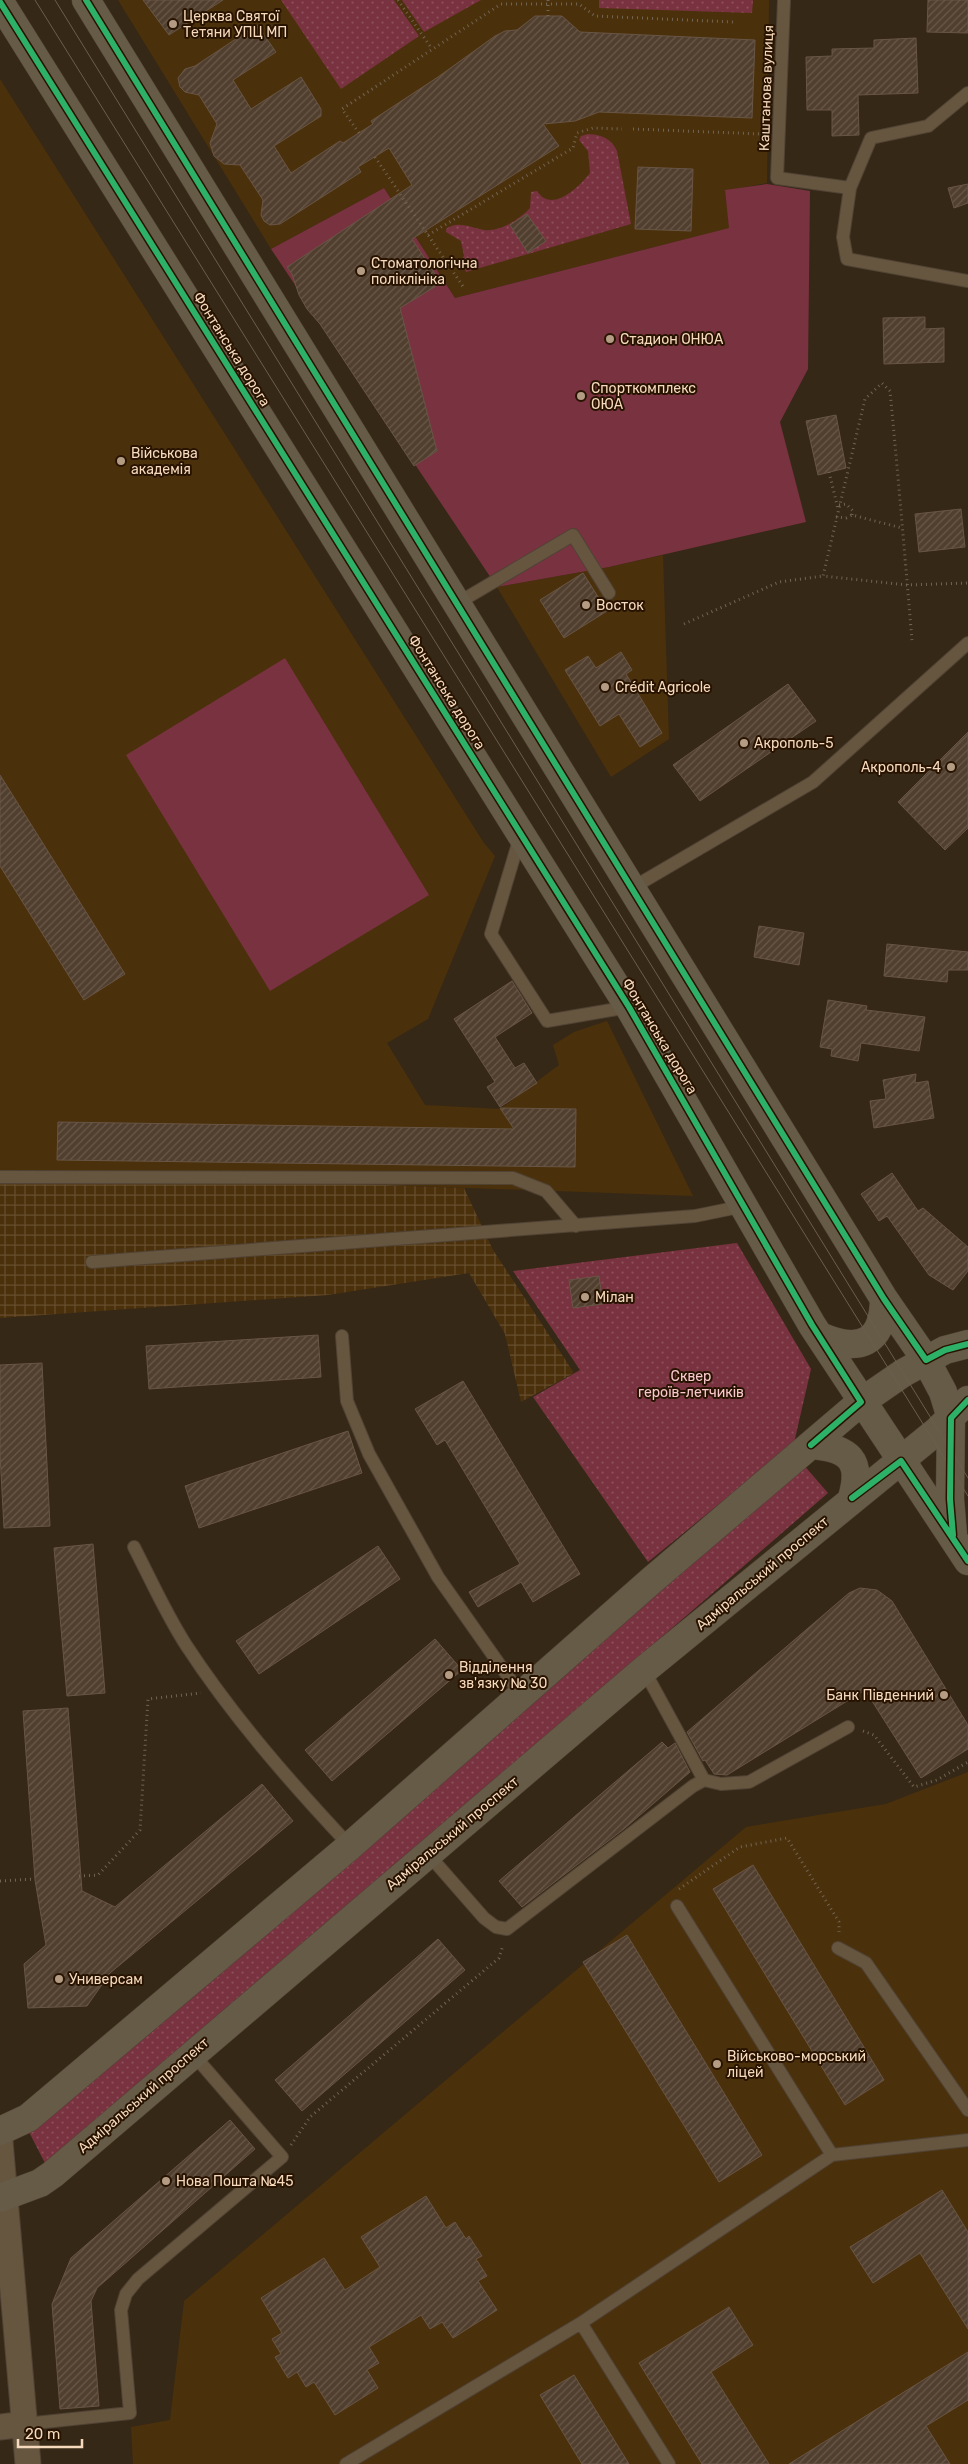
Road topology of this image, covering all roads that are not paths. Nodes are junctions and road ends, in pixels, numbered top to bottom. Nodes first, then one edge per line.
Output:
1 (86, 0) edge
2 (784, 0) edge
3 (0, 2) edge
4 (968, 93) edge
5 (850, 188) junction
6 (968, 281) edge
7 (610, 593) dead end
8 (456, 604) junction
9 (968, 643) edge
10 (521, 834) junction
11 (632, 888) junction
12 (629, 1007) junction
13 (0, 1176) edge
14 (745, 1206) junction
15 (576, 1226) junction
16 (92, 1262) dead end
17 (884, 1299) junction
18 (342, 1336) dead end
19 (820, 1336) junction
20 (968, 1344) edge
21 (926, 1360) junction
22 (861, 1402) junction
23 (960, 1414) edge
24 (811, 1445) junction
25 (901, 1461) junction
26 (852, 1498) junction
27 (953, 1536) junction
28 (134, 1547) dead end
29 (968, 1561) edge
30 (644, 1670) junction
31 (521, 1695) junction
32 (848, 1727) road end
33 (704, 1780) junction
34 (350, 1846) junction
35 (428, 1854) junction
36 (677, 1906) road end
37 (838, 1948) road end
38 (192, 2053) junction
39 (968, 2110) edge
40 (0, 2131) edge
41 (0, 2140) edge
42 (968, 2140) edge
43 (832, 2154) junction
44 (2, 2198) edge
45 (581, 2323) junction
46 (25, 2424) junction
47 (0, 2427) edge
48 (28, 2464) edge
49 (346, 2464) edge
50 (669, 2464) edge

1 - 8 main road
2 - 5 lane, Каштанова вулиця
3 - 10 main road, Фонтанська дорога
4 - 5 lane
5 - 6 lane
7 - 8 lane
8 - 11 main road
9 - 11 lane
10 - 12 main road, Фонтанська дорога
10 - 12 lane
11 - 17 main road
12 - 14 main road, Фонтанська дорога
13 - 15 lane
14 - 15 lane
14 - 19 main road, Фонтанська дорога
15 - 16 lane
17 - 19 main road
17 - 21 main road
18 - 31 lane
19 - 22 main road, Фонтанська дорога
20 - 21 main road
21 - 22 main road
21 - 23 main road
22 - 24 main road
22 - 25 main road, Фонтанська дорога
23 - 25 main road, Адміральський проспект
23 - 27 main road
24 - 26 main road
24 - 31 main road
25 - 26 main road, Адміральський проспект
25 - 27 main road
26 - 30 main road, Адміральський проспект
27 - 29 main road
28 - 34 lane
30 - 33 lane
30 - 35 main road, Адміральський проспект
31 - 34 main road
32 - 33 lane
33 - 35 lane
34 - 40 main road
35 - 38 main road, Адміральський проспект
36 - 43 lane
37 - 39 lane
38 - 44 main road, Адміральський проспект
38 - 46 lane
41 - 44 street
42 - 43 lane
43 - 45 lane
44 - 46 street
45 - 49 lane
45 - 50 lane
46 - 47 street
46 - 48 street

